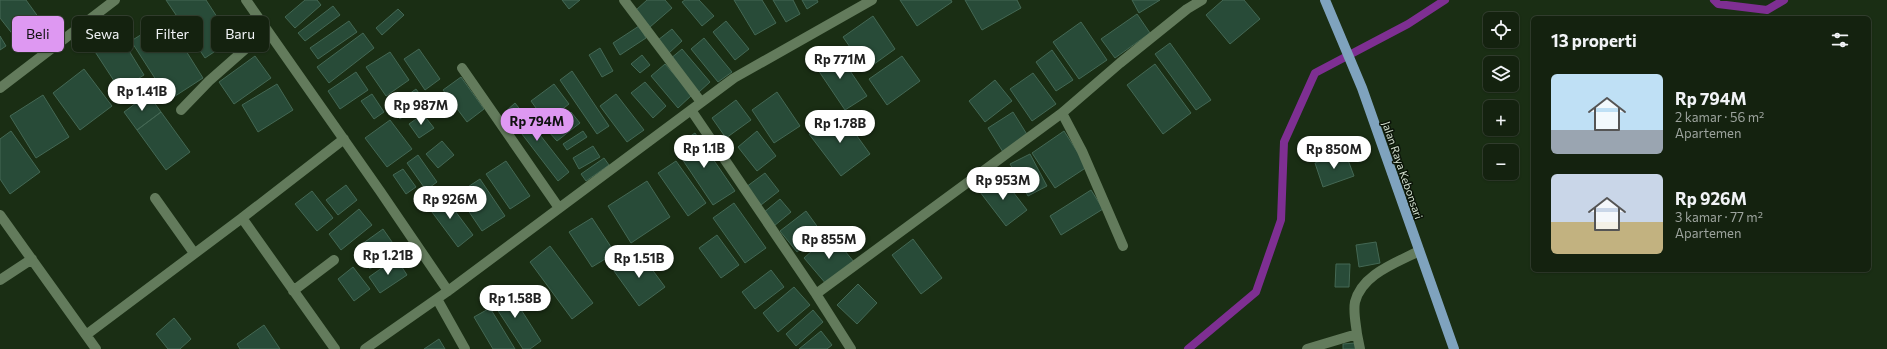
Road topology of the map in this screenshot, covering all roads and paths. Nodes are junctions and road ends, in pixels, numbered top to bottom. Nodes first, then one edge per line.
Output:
1 (115, 0) edge
2 (246, 0) edge
3 (624, 0) edge
4 (872, 0) edge
5 (1202, 0) edge
6 (1327, 4) edge
7 (257, 16) edge
8 (269, 33) edge
9 (242, 52) edge
10 (462, 68) dead end
11 (0, 88) edge
12 (701, 102) junction
13 (181, 110) dead end
14 (691, 110) junction
15 (1062, 113) junction
16 (344, 139) junction
17 (155, 198) dead end
18 (559, 208) junction
19 (0, 215) edge
20 (242, 218) junction
21 (1123, 246) dead end
22 (1419, 251) junction
23 (194, 253) junction
24 (32, 259) junction
25 (334, 260) dead end
26 (0, 280) edge
27 (293, 291) junction
28 (448, 291) junction
29 (816, 294) junction
30 (437, 299) junction
31 (1357, 334) junction
32 (86, 335) junction
33 (96, 349) edge
34 (334, 349) edge
35 (365, 349) edge
36 (466, 349) edge
37 (850, 349) edge
38 (1307, 349) edge
39 (1360, 349) edge
40 (1454, 349) edge

1 - 11 street
2 - 7 street
3 - 12 street
4 - 12 street
5 - 15 street
6 - 22 main road, Jalan Raya Kebonsari
8 - 16 street
9 - 13 street
10 - 18 street
12 - 14 street
14 - 18 street
14 - 29 street
15 - 21 street
15 - 29 street
16 - 20 street
16 - 28 street
17 - 23 street
18 - 28 street
19 - 24 street
20 - 23 street
20 - 27 street
22 - 31 street
22 - 40 main road, Jalan Raya Kebonsari
23 - 32 street
24 - 26 street
24 - 32 street
25 - 27 street
27 - 34 street
28 - 30 street
29 - 37 street
30 - 35 street
30 - 36 street
31 - 38 street
31 - 39 street
32 - 33 street

